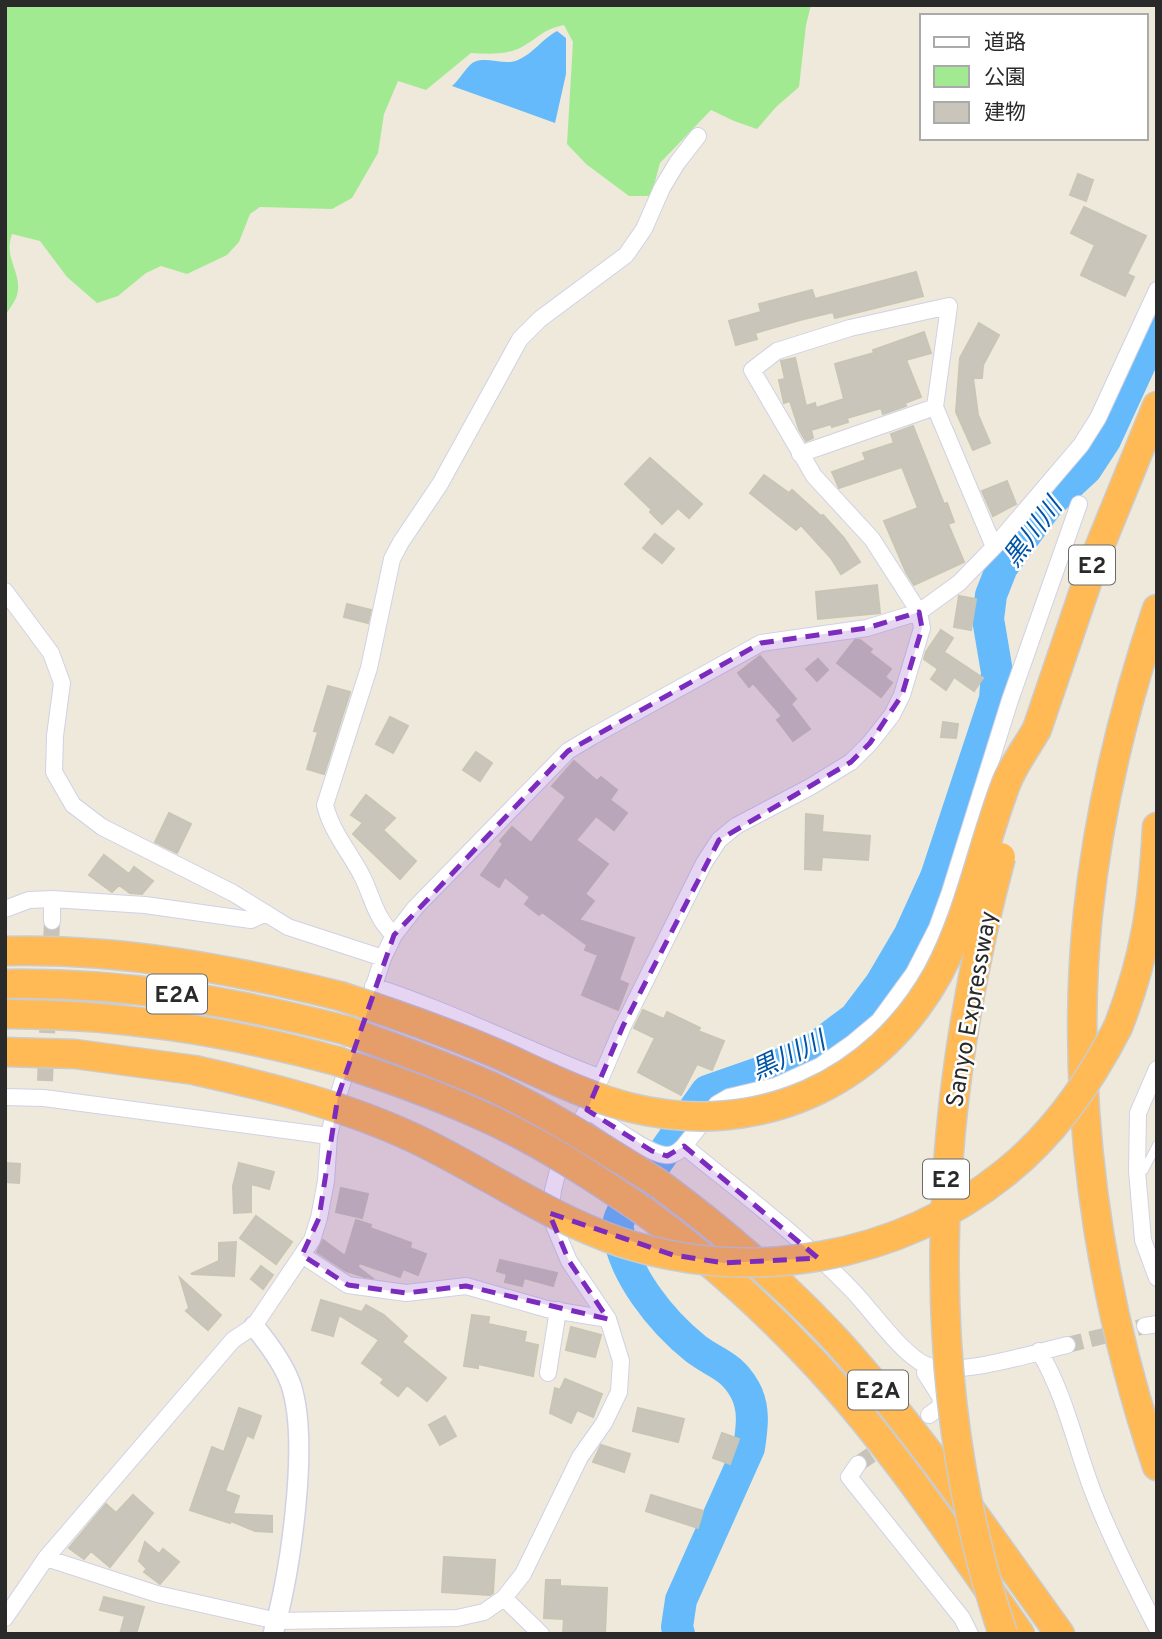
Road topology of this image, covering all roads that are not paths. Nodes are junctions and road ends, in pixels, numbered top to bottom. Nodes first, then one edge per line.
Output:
1 (698, 136) dead end
2 (1157, 290) edge
3 (1157, 406) edge
4 (935, 407) junction
5 (800, 454) junction
6 (1079, 504) dead end
7 (994, 547) junction
8 (5, 592) edge
9 (1157, 609) edge
10 (919, 612) junction
11 (1037, 729) junction
12 (1157, 827) edge
13 (52, 899) junction
14 (5, 909) edge
15 (266, 914) junction
16 (51, 921) tunnel mouth
17 (394, 935) junction
18 (5, 951) edge
19 (383, 958) junction
20 (5, 984) edge
21 (373, 986) junction
22 (5, 1014) edge
23 (5, 1052) edge
24 (1157, 1069) edge
25 (601, 1077) junction
26 (45, 1081) tunnel mouth
27 (5, 1097) edge
28 (44, 1098) junction
29 (587, 1110) junction
30 (329, 1136) junction
31 (1157, 1145) edge
32 (684, 1146) junction
33 (1137, 1171) junction
34 (302, 1255) junction
35 (1157, 1278) edge
36 (558, 1310) junction
37 (608, 1319) junction
38 (254, 1326) junction
39 (1067, 1345) tunnel mouth
40 (1039, 1351) junction
41 (926, 1365) junction
42 (548, 1373) dead end
43 (929, 1415) tunnel mouth
44 (858, 1464) dead end
45 (1157, 1466) edge
46 (46, 1558) junction
47 (504, 1598) junction
48 (5, 1618) edge
49 (275, 1627) edge
50 (1157, 1628) edge
51 (541, 1634) edge
52 (970, 1634) edge
53 (1003, 1634) edge
54 (1020, 1634) edge
55 (1059, 1634) edge

1 - 17 street
2 - 7 street
3 - 11 highway, Sanyo Expressway / E2
4 - 5 street
4 - 5 street
4 - 7 street
5 - 10 street
6 - 32 street
7 - 10 street
8 - 15 street
9 - 45 highway
10 - 17 street
10 - 25 street
11 - 18 highway, bridge
11 - 53 highway, Sanyo Expressway / E2, bridge
12 - 23 highway, bridge
13 - 14 street
13 - 15 street
13 - 16 street
15 - 19 street
17 - 19 street
19 - 21 street
20 - 55 highway, E2A, bridge
21 - 25 street
21 - 30 street
22 - 54 highway, E2A, bridge
24 - 33 street
25 - 29 street
26 - 28 street
27 - 28 street
28 - 30 street
29 - 32 street
29 - 37 street
30 - 34 street
31 - 33 lane
32 - 41 street
33 - 35 street
34 - 36 street
34 - 38 street
36 - 37 street
36 - 42 street
37 - 47 street
38 - 46 street
38 - 49 street
39 - 40 street
40 - 41 street
40 - 50 street
41 - 43 street
44 - 52 street
46 - 48 street
46 - 49 street
47 - 49 street
47 - 51 street

